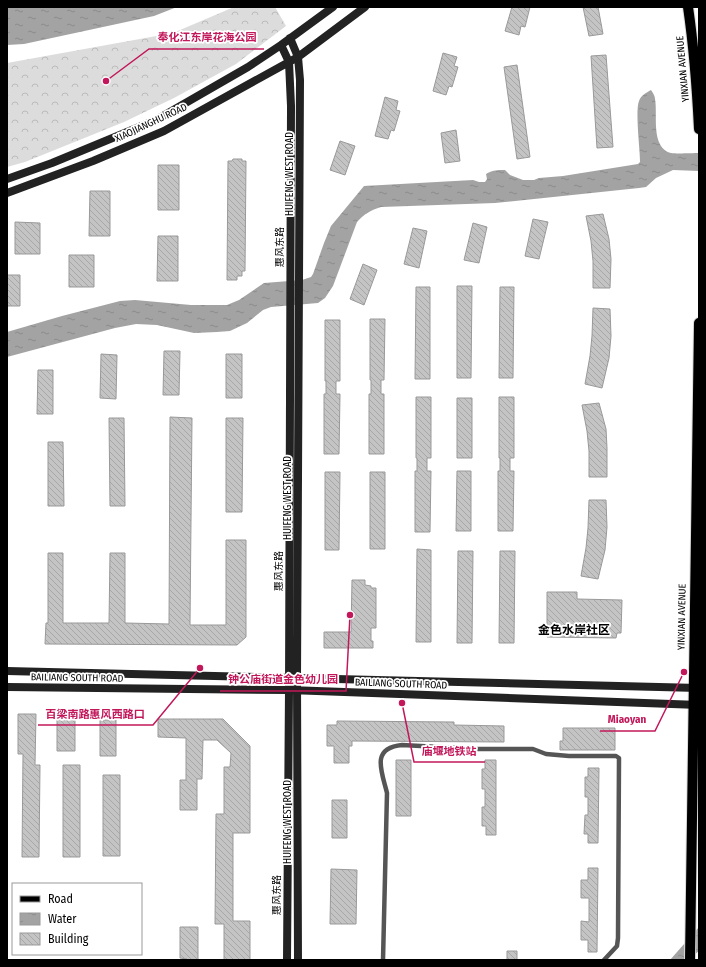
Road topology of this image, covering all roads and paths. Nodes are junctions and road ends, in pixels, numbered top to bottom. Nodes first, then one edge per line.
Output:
1 (333, 7) edge
2 (365, 7) edge
3 (688, 7) edge
4 (290, 38) junction
5 (281, 45) junction
6 (298, 57) junction
7 (288, 62) junction
8 (699, 130) edge
9 (7, 179) edge
10 (7, 193) edge
11 (699, 323) edge
12 (7, 671) edge
13 (293, 678) junction
14 (7, 687) edge
15 (696, 688) edge
16 (289, 690) junction
17 (298, 690) junction
18 (696, 705) edge
19 (287, 960) edge
20 (298, 960) edge
21 (383, 960) edge
22 (604, 960) edge
23 (690, 960) edge

1 - 4 street, XIAOJIANGHU ROAD
2 - 6 street, XIAOJIANGHU ROAD
3 - 8 main road, YINXIAN AVENUE
4 - 5 street, XIAOJIANGHU ROAD
4 - 6 street, HUIFENG WEST ROAD
5 - 7 street
5 - 9 street, XIAOJIANGHU ROAD
6 - 7 street, XIAOJIANGHU ROAD
6 - 13 street, HUIFENG WEST ROAD
7 - 10 street, XIAOJIANGHU ROAD
7 - 13 street, 惠风东路
11 - 15 main road, YINXIAN AVENUE
12 - 13 street, BAILIANG SOUTH ROAD
13 - 15 street, BAILIANG SOUTH ROAD
13 - 16 street, 惠风东路
13 - 17 street, HUIFENG WEST ROAD
14 - 16 street, BAILIANG SOUTH ROAD
15 - 18 main road, YINXIAN AVENUE
16 - 17 street, BAILIANG SOUTH ROAD
16 - 19 street, 惠风东路
17 - 18 street, BAILIANG SOUTH ROAD
17 - 20 street, HUIFENG WEST ROAD
18 - 23 main road, YINXIAN AVENUE
21 - 22 lane

